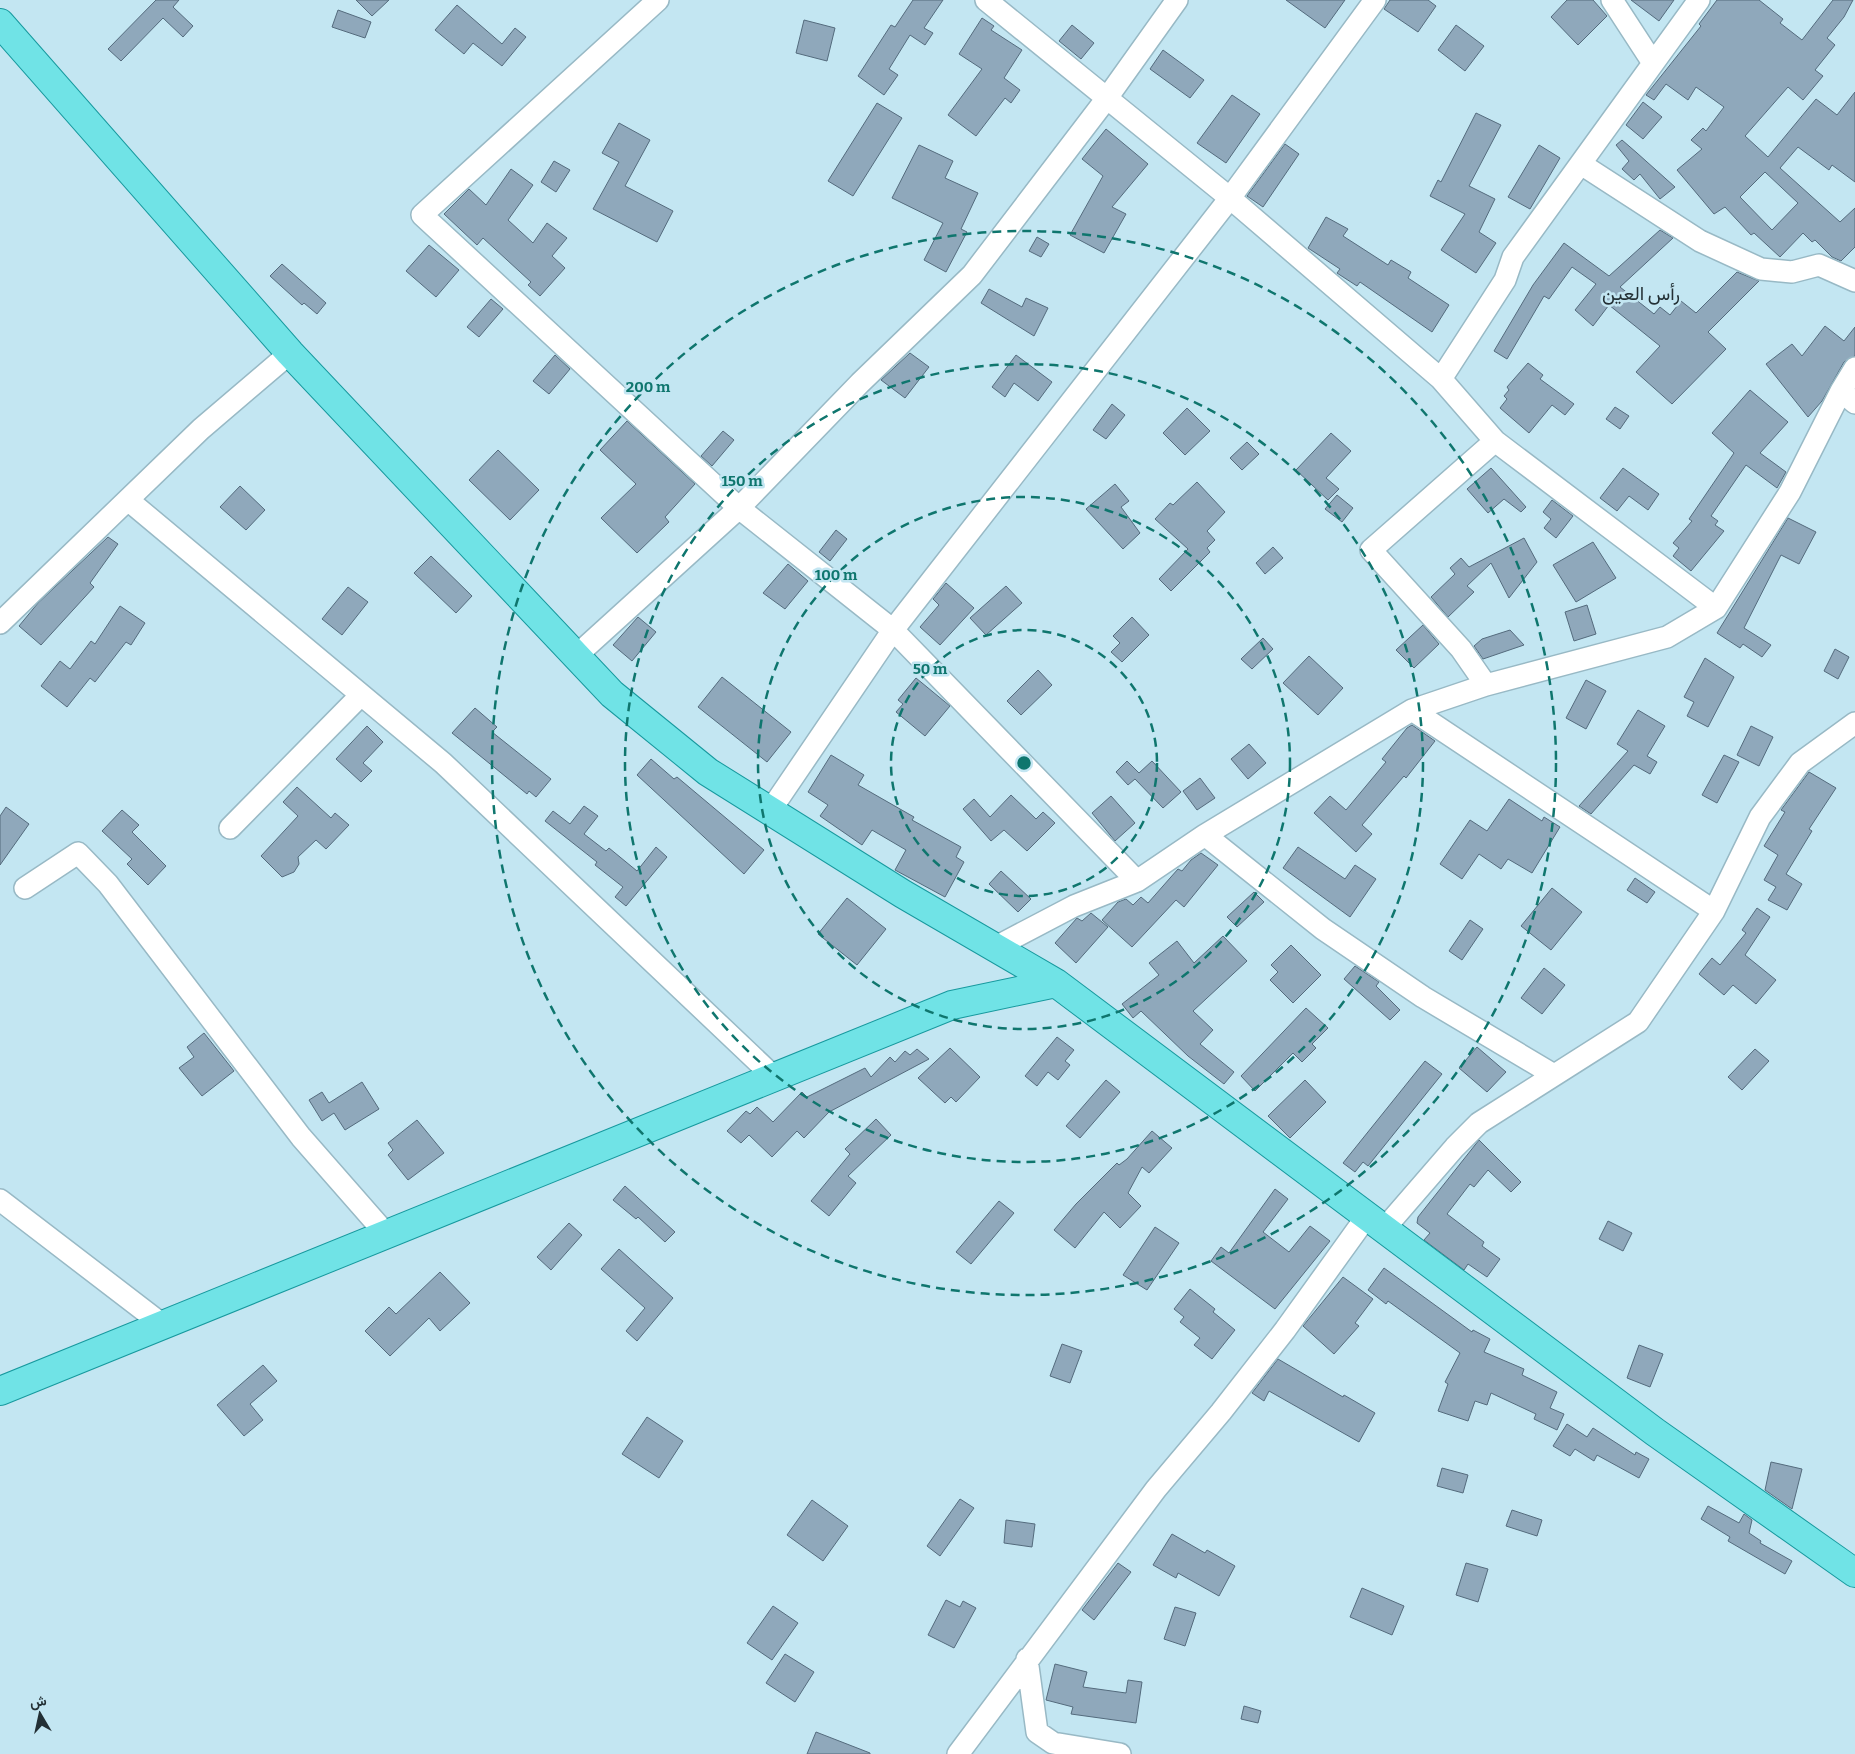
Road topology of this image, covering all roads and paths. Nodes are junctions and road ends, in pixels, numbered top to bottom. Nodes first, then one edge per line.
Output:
1 (658, 0) edge
2 (986, 0) edge
3 (1177, 0) edge
4 (1375, 0) edge
5 (1612, 0) edge
6 (1699, 0) edge
7 (0, 23) edge
8 (1653, 63) junction
9 (1107, 98) junction
10 (1581, 164) junction
11 (1230, 198) junction
12 (1855, 281) edge
13 (290, 353) junction
14 (1855, 368) edge
15 (1441, 379) junction
16 (1848, 397) edge
17 (1494, 441) junction
18 (128, 500) junction
19 (739, 508) junction
20 (1716, 608) junction
21 (0, 623) edge
22 (893, 630) junction
23 (577, 655) junction
24 (1486, 685) junction
25 (361, 695) junction
26 (1412, 710) junction
27 (1855, 723) edge
28 (770, 811) junction
29 (230, 828) dead end
30 (1205, 836) junction
31 (1137, 882) junction
32 (25, 888) dead end
33 (1714, 911) junction
34 (994, 948) junction
35 (1056, 983) junction
36 (1554, 1075) junction
37 (774, 1077) junction
38 (0, 1200) edge
39 (1375, 1223) junction
40 (386, 1234) junction
41 (163, 1325) junction
42 (0, 1391) edge
43 (1855, 1572) edge
44 (1027, 1659) junction
45 (958, 1754) edge
46 (1120, 1754) edge

1 - 19 street
2 - 9 street
3 - 9 street
4 - 11 street
5 - 8 street
6 - 8 street
7 - 13 main road
8 - 10 street
9 - 11 street
9 - 19 street
10 - 12 street
10 - 15 street
11 - 15 street
11 - 22 street
13 - 18 street
13 - 23 main road
14 - 16 street
15 - 17 street
16 - 20 street
17 - 20 street
17 - 24 street
18 - 21 street
18 - 25 street
19 - 22 street
19 - 23 street
20 - 24 street
22 - 28 street
22 - 31 street
23 - 28 main road
24 - 26 street
25 - 29 street
25 - 37 street
26 - 30 street
26 - 33 street
27 - 33 street
28 - 34 main road
30 - 31 street
30 - 36 street
31 - 34 street
32 - 40 street
33 - 36 street
34 - 35 main road
35 - 37 main road
35 - 39 main road
36 - 39 street
37 - 40 main road
38 - 41 street
39 - 43 main road
39 - 44 street
40 - 41 main road
41 - 42 main road
44 - 45 street
44 - 46 street

